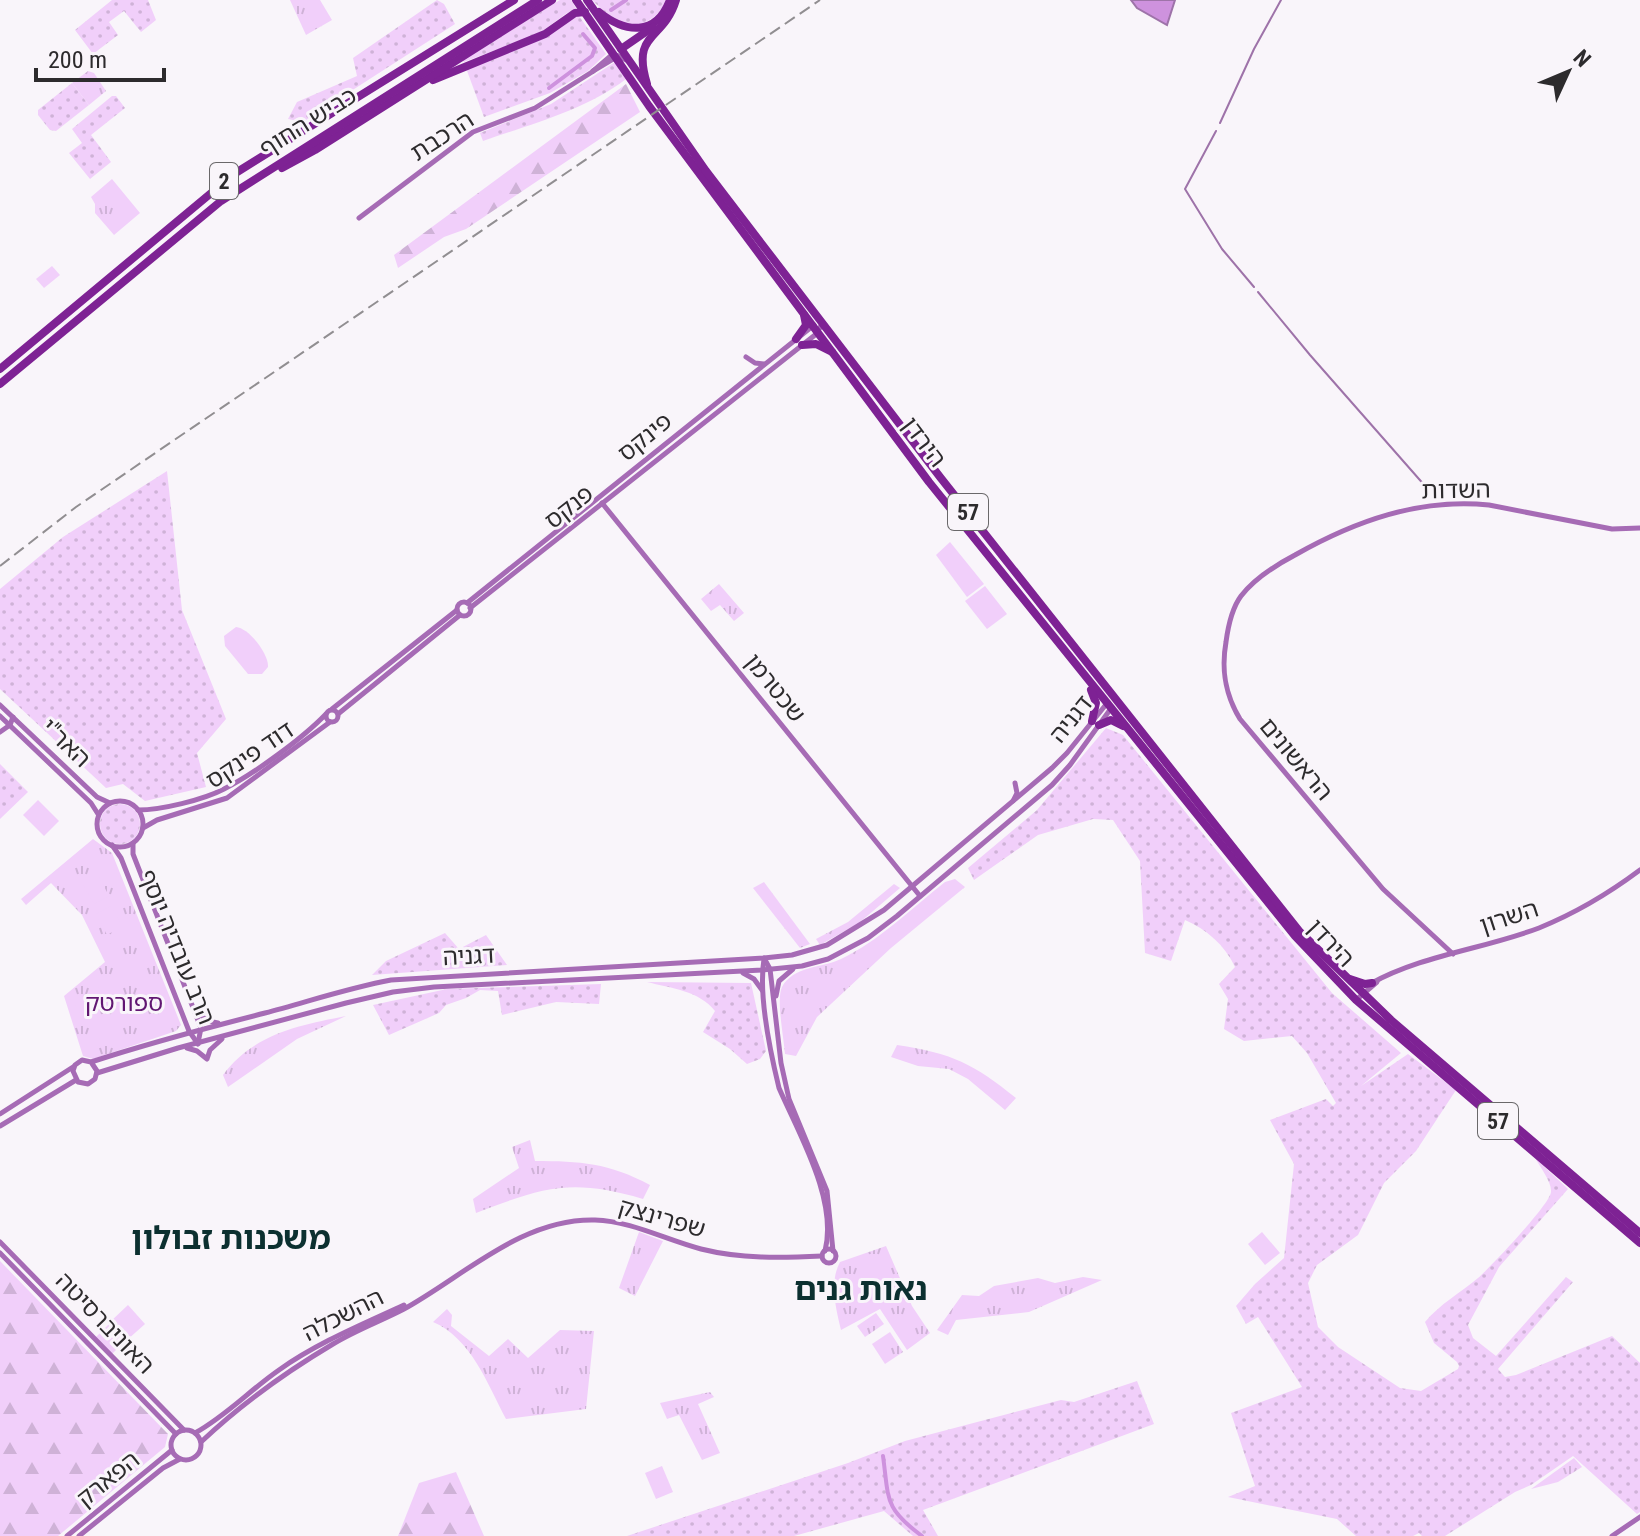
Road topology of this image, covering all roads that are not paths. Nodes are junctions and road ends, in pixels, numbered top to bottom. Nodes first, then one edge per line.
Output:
1 (514, 0) edge
2 (538, 0) edge
3 (552, 0) edge
4 (576, 0) edge
5 (674, 0) edge
6 (501, 1) edge
7 (587, 5) edge
8 (472, 26) junction
9 (617, 54) junction
10 (397, 97) junction
11 (651, 100) junction
12 (665, 121) junction
13 (221, 201) junction
14 (359, 218) dead end
15 (798, 304) junction
16 (819, 326) junction
17 (799, 342) junction
18 (836, 355) junction
19 (746, 357) dead end
20 (765, 364) junction
21 (0, 369) edge
22 (0, 384) edge
23 (602, 503) junction
24 (1640, 528) edge
25 (1283, 562) joint
26 (469, 605) junction
27 (459, 612) junction
28 (1073, 663) junction
29 (1116, 698) junction
30 (0, 705) edge
31 (1109, 706) junction
32 (332, 709) junction
33 (326, 714) junction
34 (338, 714) junction
35 (13, 717) junction
36 (3, 721) edge
37 (330, 722) junction
38 (1095, 723) junction
39 (1131, 731) junction
40 (0, 733) edge
41 (18, 733) junction
42 (1015, 783) dead end
43 (110, 803) junction
44 (1009, 807) junction
45 (138, 810) junction
46 (98, 816) junction
47 (143, 828) junction
48 (133, 843) junction
49 (112, 845) junction
50 (1640, 870) edge
51 (912, 887) junction
52 (920, 896) junction
53 (1453, 954) junction
54 (764, 958) junction
55 (798, 966) junction
56 (770, 969) junction
57 (762, 970) junction
58 (738, 971) junction
59 (1347, 978) junction
60 (1375, 982) junction
61 (763, 991) junction
62 (1361, 995) junction
63 (774, 1005) junction
64 (1376, 1005) junction
65 (192, 1008) junction
66 (184, 1020) junction
67 (223, 1023) junction
68 (201, 1028) junction
69 (189, 1031) junction
70 (176, 1034) junction
71 (226, 1036) junction
72 (198, 1044) junction
73 (178, 1048) junction
74 (91, 1062) junction
75 (74, 1067) junction
76 (97, 1073) junction
77 (76, 1080) junction
78 (0, 1114) edge
79 (0, 1126) edge
80 (1640, 1233) edge
81 (0, 1242) edge
82 (1640, 1243) edge
83 (833, 1251) junction
84 (0, 1253) edge
85 (823, 1254) junction
86 (416, 1300) junction
87 (184, 1430) junction
88 (195, 1433) junction
89 (176, 1434) junction
90 (201, 1442) junction
91 (172, 1450) junction
92 (180, 1459) junction
93 (1640, 1517) edge
94 (67, 1536) edge
95 (79, 1536) edge
96 (1612, 1536) edge

1 - 8 highway, כביש החוף / 2
2 - 13 highway, כביש החוף / 2
3 - 10 highway
4 - 7 highway, הירדן / 57
5 - 7 highway
5 - 9 highway
5 - 11 highway
6 - 8 highway
7 - 9 highway, הירדן / 57
7 - 9 highway, הירדן / 57
7 - 10 highway
8 - 21 highway, כביש החוף / 2
9 - 11 highway, הירדן / 57
9 - 11 highway, הירדן / 57
9 - 14 street, הרכבת
10 - 13 highway
11 - 12 highway, הירדן / 57
12 - 15 highway, הירדן / 57
12 - 16 highway, הירדן / 57
13 - 22 highway, כביש החוף / 2
15 - 16 highway, הירדן / 57
15 - 17 highway
16 - 17 street, פינקס
16 - 18 highway, הירדן / 57
16 - 29 highway, הירדן / 57
17 - 18 highway
17 - 20 street, פינקס
17 - 23 street, פנקס
18 - 28 highway, הירדן / 57
19 - 20 street
20 - 26 street, פינקס
23 - 26 street, פנקס
23 - 51 street, שכטרמן
24 - 25 street, השדות
25 - 53 street, הראשונים
26 - 27 street
26 - 27 street
27 - 32 street
27 - 34 street
28 - 31 highway, הירדן / 57
28 - 38 highway
29 - 31 street, דגניה
29 - 59 highway, הירדן / 57
30 - 35 street, האר"י
31 - 38 street, דגניה
31 - 39 highway, הירדן / 57
32 - 33 street
32 - 34 street
33 - 37 street
33 - 45 street
34 - 37 street, דוד פינקס
35 - 36 street
35 - 43 street, האר"י
36 - 40 street
36 - 41 street, האר"י
37 - 47 street, דוד פינקס
38 - 39 highway
38 - 44 street, דגניה
38 - 52 street, דגניה
39 - 62 highway, הירדן / 57
40 - 41 street
41 - 46 street, האר"י
42 - 44 street
43 - 45 street
43 - 46 street
44 - 51 street, דגניה
45 - 47 street
46 - 49 street
47 - 48 street
48 - 49 street
48 - 65 street, הרב עובדיה יוסף
49 - 66 street, הרב עובדיה יוסף
50 - 53 street, השרון
51 - 52 street, שכטרמן
51 - 54 street, דגניה
52 - 55 street, דגניה
53 - 60 street, השרון
54 - 56 street
54 - 57 street
54 - 67 street, דגניה
55 - 56 street, דגניה
55 - 63 street
56 - 57 street, דגניה
56 - 63 street
57 - 58 street, דגניה
57 - 61 street
58 - 61 street
58 - 71 street, דגניה
59 - 60 highway
59 - 62 highway, הירדן / 57
60 - 62 street, השרון
60 - 64 highway
61 - 85 street
62 - 64 highway, 57
62 - 82 highway, 57
63 - 83 street
64 - 80 highway, 57
65 - 67 street
65 - 68 street, הרב עובדיה יוסף
66 - 69 street, הרב עובדיה יוסף
66 - 70 street
67 - 68 street, דגניה
68 - 69 street, דגניה
68 - 72 street, הרב עובדיה יוסף
69 - 70 street, דגניה
69 - 72 street, הרב עובדיה יוסף
70 - 74 street, דגניה
71 - 72 street, דגניה
71 - 73 street
72 - 73 street, דגניה
73 - 76 street, דגניה
74 - 75 street
74 - 76 street
75 - 77 street
75 - 78 street
76 - 77 street
77 - 79 street
81 - 87 street, האוניברסיטה
83 - 85 street, שפרינצק
83 - 85 street
84 - 89 street, האוניברסיטה
85 - 86 street, שפרינצק
86 - 88 street, ההשכלה
86 - 90 street, ההשכלה
87 - 88 street
87 - 89 street
88 - 90 street
89 - 91 street
90 - 92 street
91 - 92 street
91 - 94 street, הפארק
92 - 95 street, הפארק
93 - 96 street

